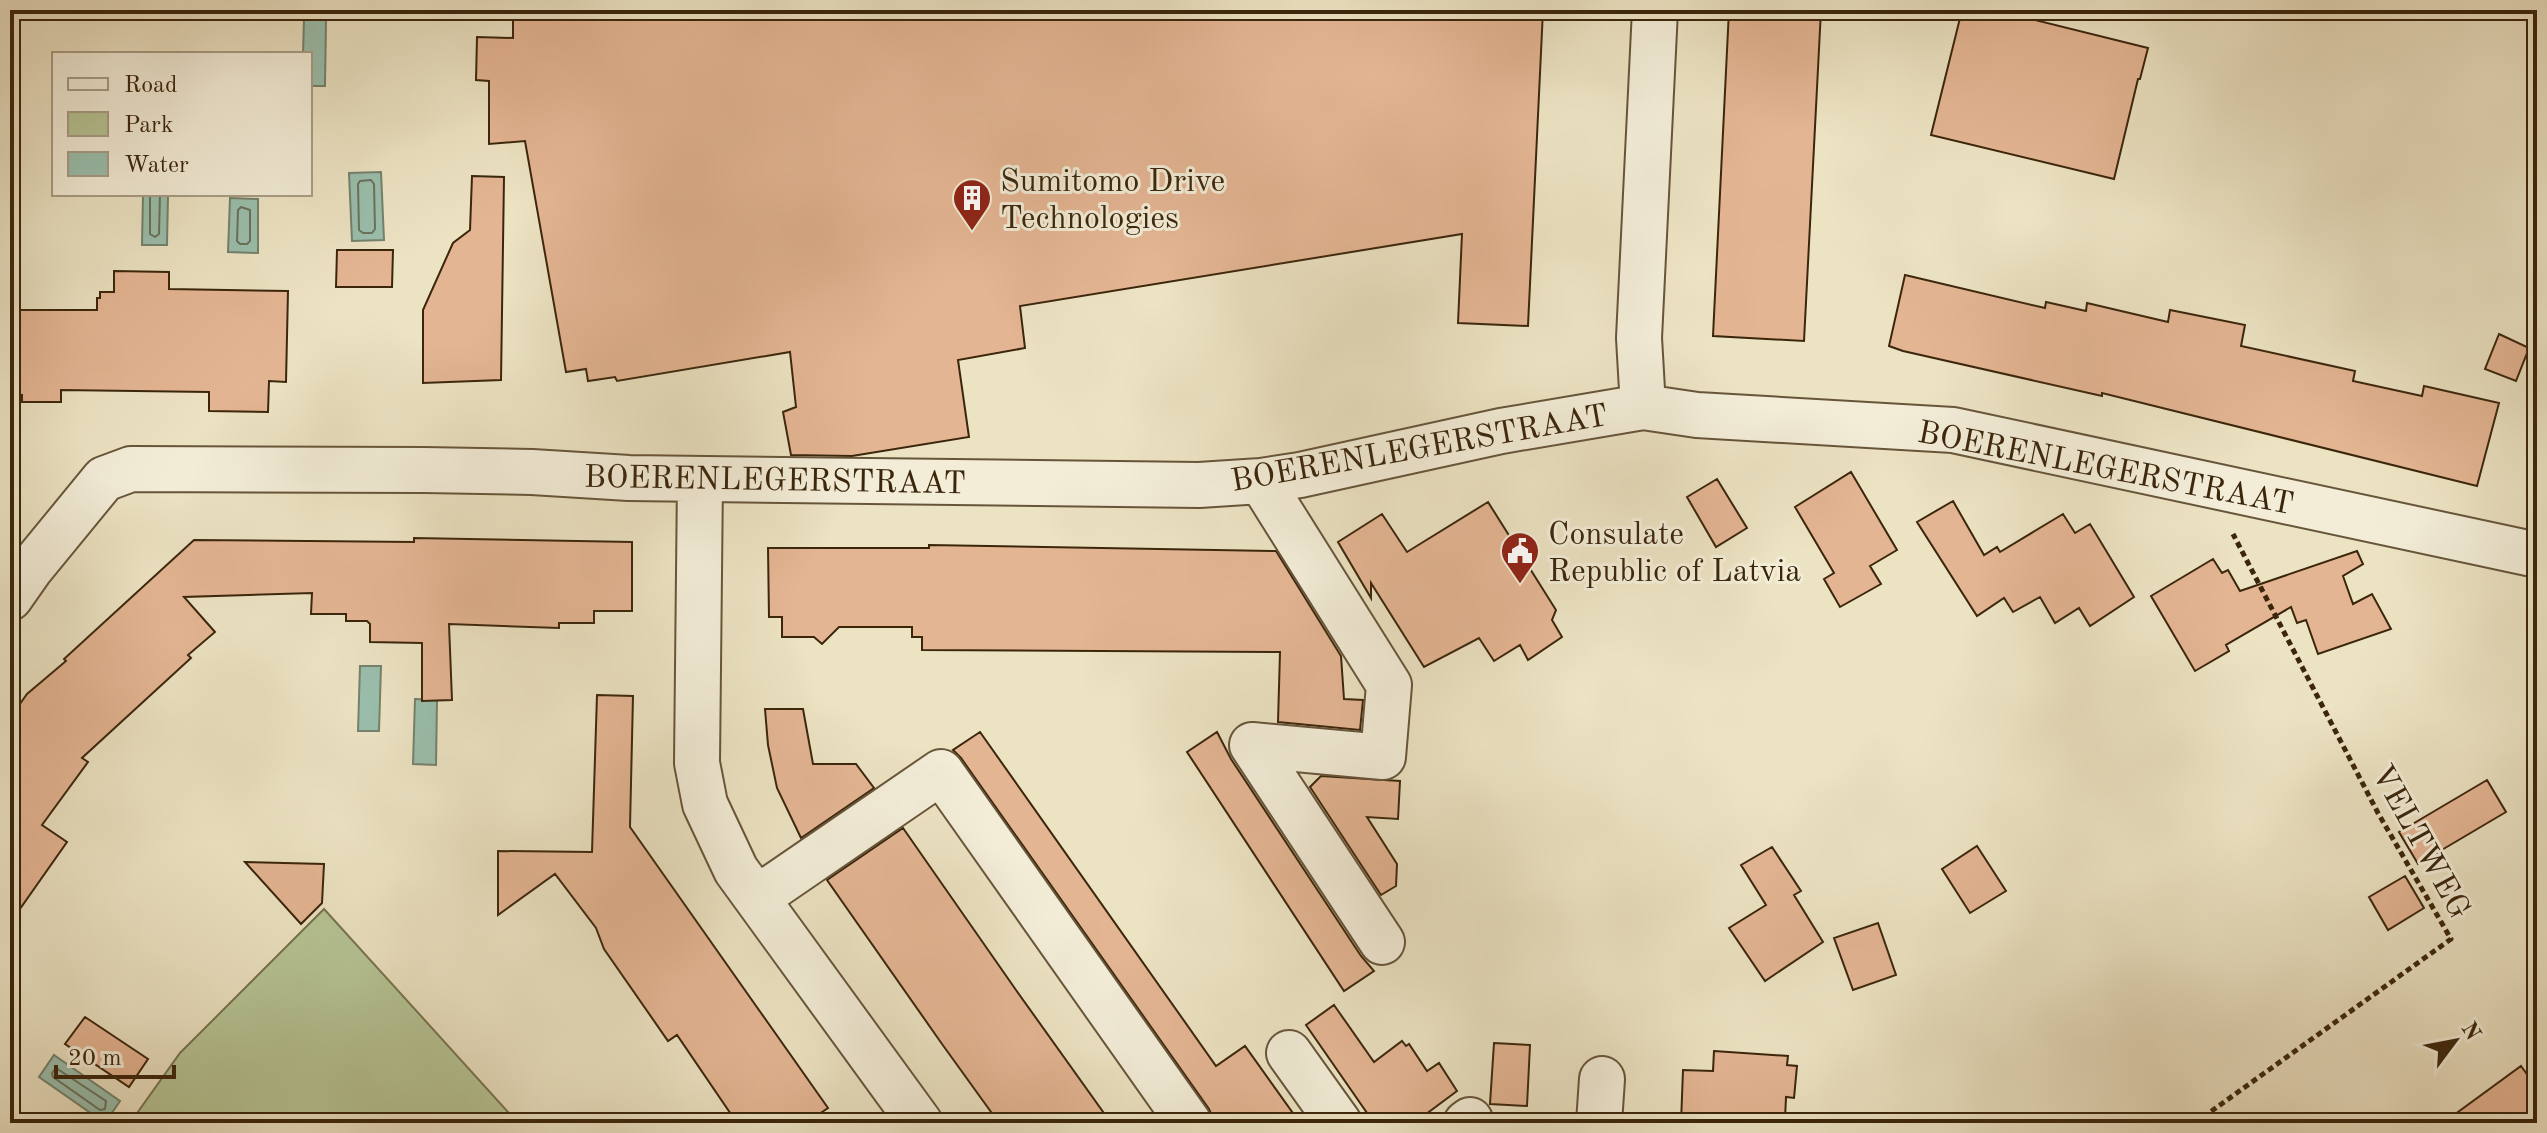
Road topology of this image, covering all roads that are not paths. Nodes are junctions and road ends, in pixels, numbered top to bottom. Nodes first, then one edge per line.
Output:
1 (1655, 10) edge
2 (1643, 407) junction
3 (700, 479) junction
4 (1261, 481) junction
5 (2537, 555) edge
6 (17, 573) edge
7 (757, 898) junction
8 (1382, 942) dead end
9 (1289, 1053) dead end
10 (1602, 1079) dead end
11 (920, 1123) edge
12 (1189, 1123) edge
13 (1339, 1123) edge
14 (1599, 1123) edge

1 - 2 street
2 - 4 street, BOERENLEGERSTRAAT
2 - 5 street, BOERENLEGERSTRAAT
3 - 4 street, BOERENLEGERSTRAAT
3 - 6 street, BOERENLEGERSTRAAT
3 - 7 street
4 - 8 street
7 - 11 street
7 - 12 street
9 - 13 street
10 - 14 street

